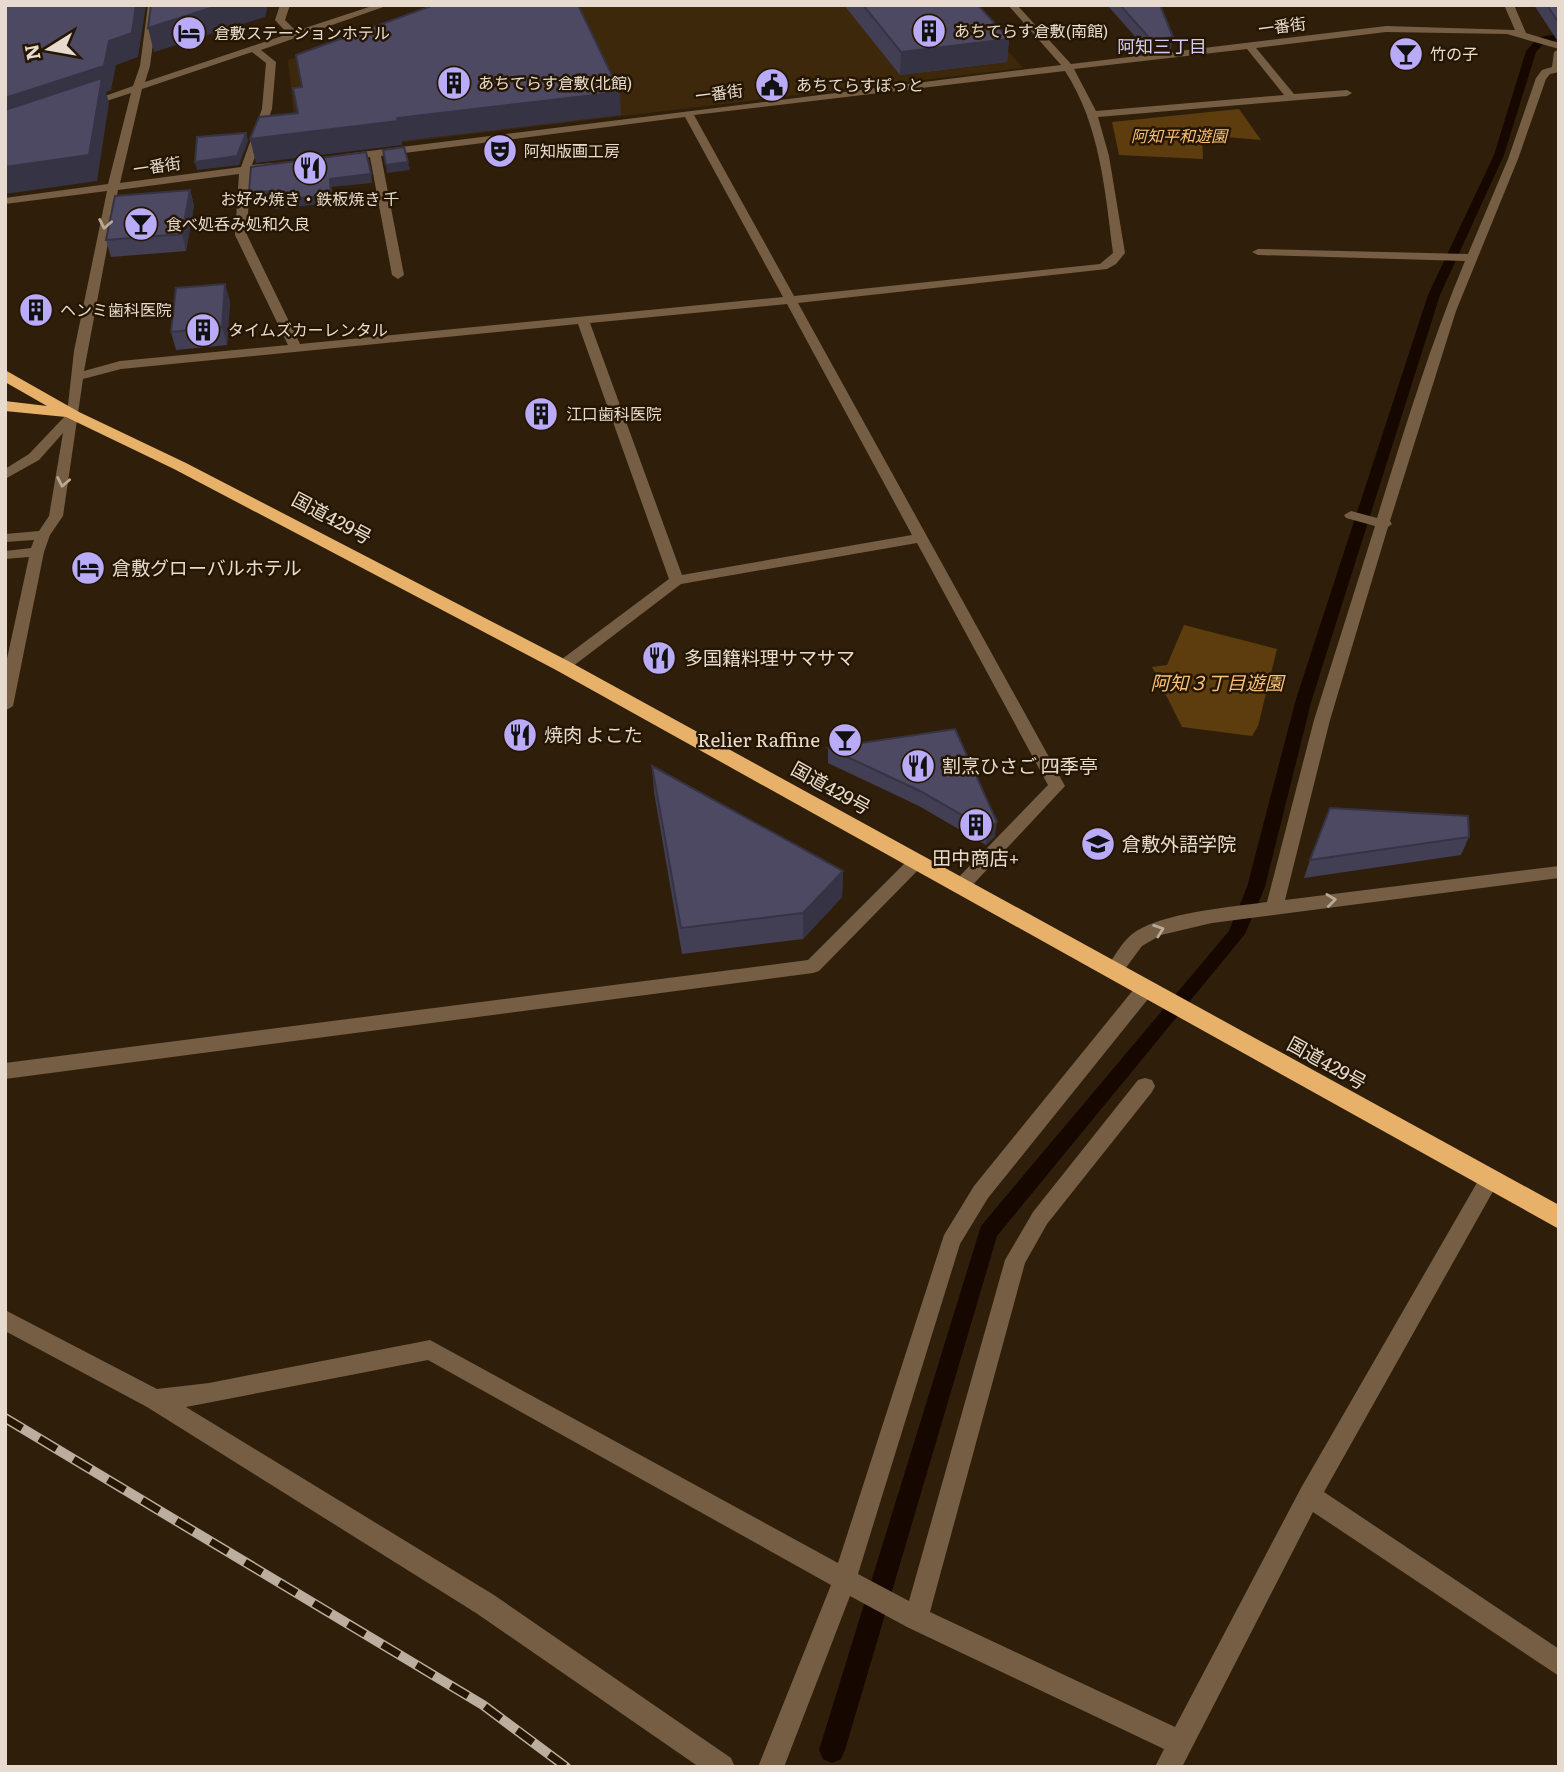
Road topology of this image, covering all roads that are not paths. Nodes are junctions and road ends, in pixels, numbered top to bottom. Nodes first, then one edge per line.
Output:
1 (152, 5) edge
2 (285, 5) edge
3 (385, 5) edge
4 (1013, 5) edge
5 (1509, 5) edge
6 (294, 35) junction
7 (1527, 36) junction
8 (1250, 46) junction
9 (1557, 47) edge
10 (254, 49) junction
11 (1069, 68) junction
12 (1558, 70) edge
13 (138, 86) junction
14 (1347, 93) dead end
15 (1292, 98) junction
16 (78, 107) edge
17 (688, 113) junction
18 (1092, 114) junction
19 (375, 153) junction
20 (336, 158) edge
21 (284, 165) edge
22 (245, 170) junction
23 (113, 188) junction
24 (5, 201) edge
25 (1258, 252) dead end
26 (1466, 258) junction
27 (398, 275) dead end
28 (791, 300) junction
29 (583, 321) junction
30 (296, 348) junction
31 (5, 375) edge
32 (76, 377) junction
33 (5, 406) edge
34 (73, 415) junction
35 (5, 475) edge
36 (1351, 515) dead end
37 (1378, 522) junction
38 (43, 535) junction
39 (5, 538) edge
40 (921, 538) junction
41 (37, 552) junction
42 (5, 555) edge
43 (677, 580) junction
44 (11, 647) edge
45 (563, 666) junction
46 (5, 706) edge
47 (915, 863) junction
48 (1559, 872) edge
49 (960, 887) junction
50 (1269, 908) junction
51 (1113, 972) junction
52 (1154, 994) junction
53 (5, 1071) edge
54 (1145, 1086) dead end
55 (1489, 1181) junction
56 (1559, 1218) edge
57 (5, 1320) edge
58 (155, 1401) junction
59 (1309, 1496) junction
60 (852, 1585) junction
61 (908, 1614) junction
62 (1559, 1664) edge
63 (1180, 1743) junction
64 (722, 1767) edge
65 (771, 1767) edge
66 (1168, 1767) edge

1 - 13 street
2 - 6 street
3 - 6 street
4 - 11 street
5 - 7 street
6 - 10 street
7 - 8 street, 一番街
7 - 9 street, 一番街
8 - 11 street, 一番街
8 - 15 street
9 - 12 street
10 - 13 street
10 - 22 street
11 - 17 street, 一番街
11 - 18 street
12 - 26 street
13 - 16 street
13 - 23 street
14 - 15 street
15 - 18 street
17 - 19 street, 一番街
17 - 28 street
18 - 28 street
19 - 20 street, 一番街
19 - 27 street
21 - 22 street, 一番街
22 - 23 street, 一番街
22 - 30 street
23 - 24 street, 一番街
23 -> 32 street
25 - 26 street
26 - 37 street
28 - 29 street
28 - 40 street
29 - 30 street
29 - 43 street
30 - 32 street
31 - 34 highway, 国道429号
32 - 34 street
33 - 34 highway, 国道429号
34 - 35 street
34 -> 38 street
34 - 45 highway, 国道429号
36 - 37 street
37 - 50 street
38 - 39 street
38 - 41 street
40 - 43 street
40 - 49 street
41 - 42 street
41 - 44 street
43 - 45 street
44 - 46 street
45 - 47 highway, 国道429号
47 - 49 highway, 国道429号
47 - 53 street
50 -> 48 street
49 - 51 highway, 国道429号
51 -> 50 street
51 - 52 highway, 国道429号
52 - 55 highway, 国道429号
52 - 60 street
54 - 61 street
55 - 56 highway, 国道429号
55 - 59 street
57 - 58 street
58 - 60 street
58 - 64 street
59 - 62 street
59 - 63 street
60 - 61 street
60 - 65 street
61 - 63 street
63 - 66 street

